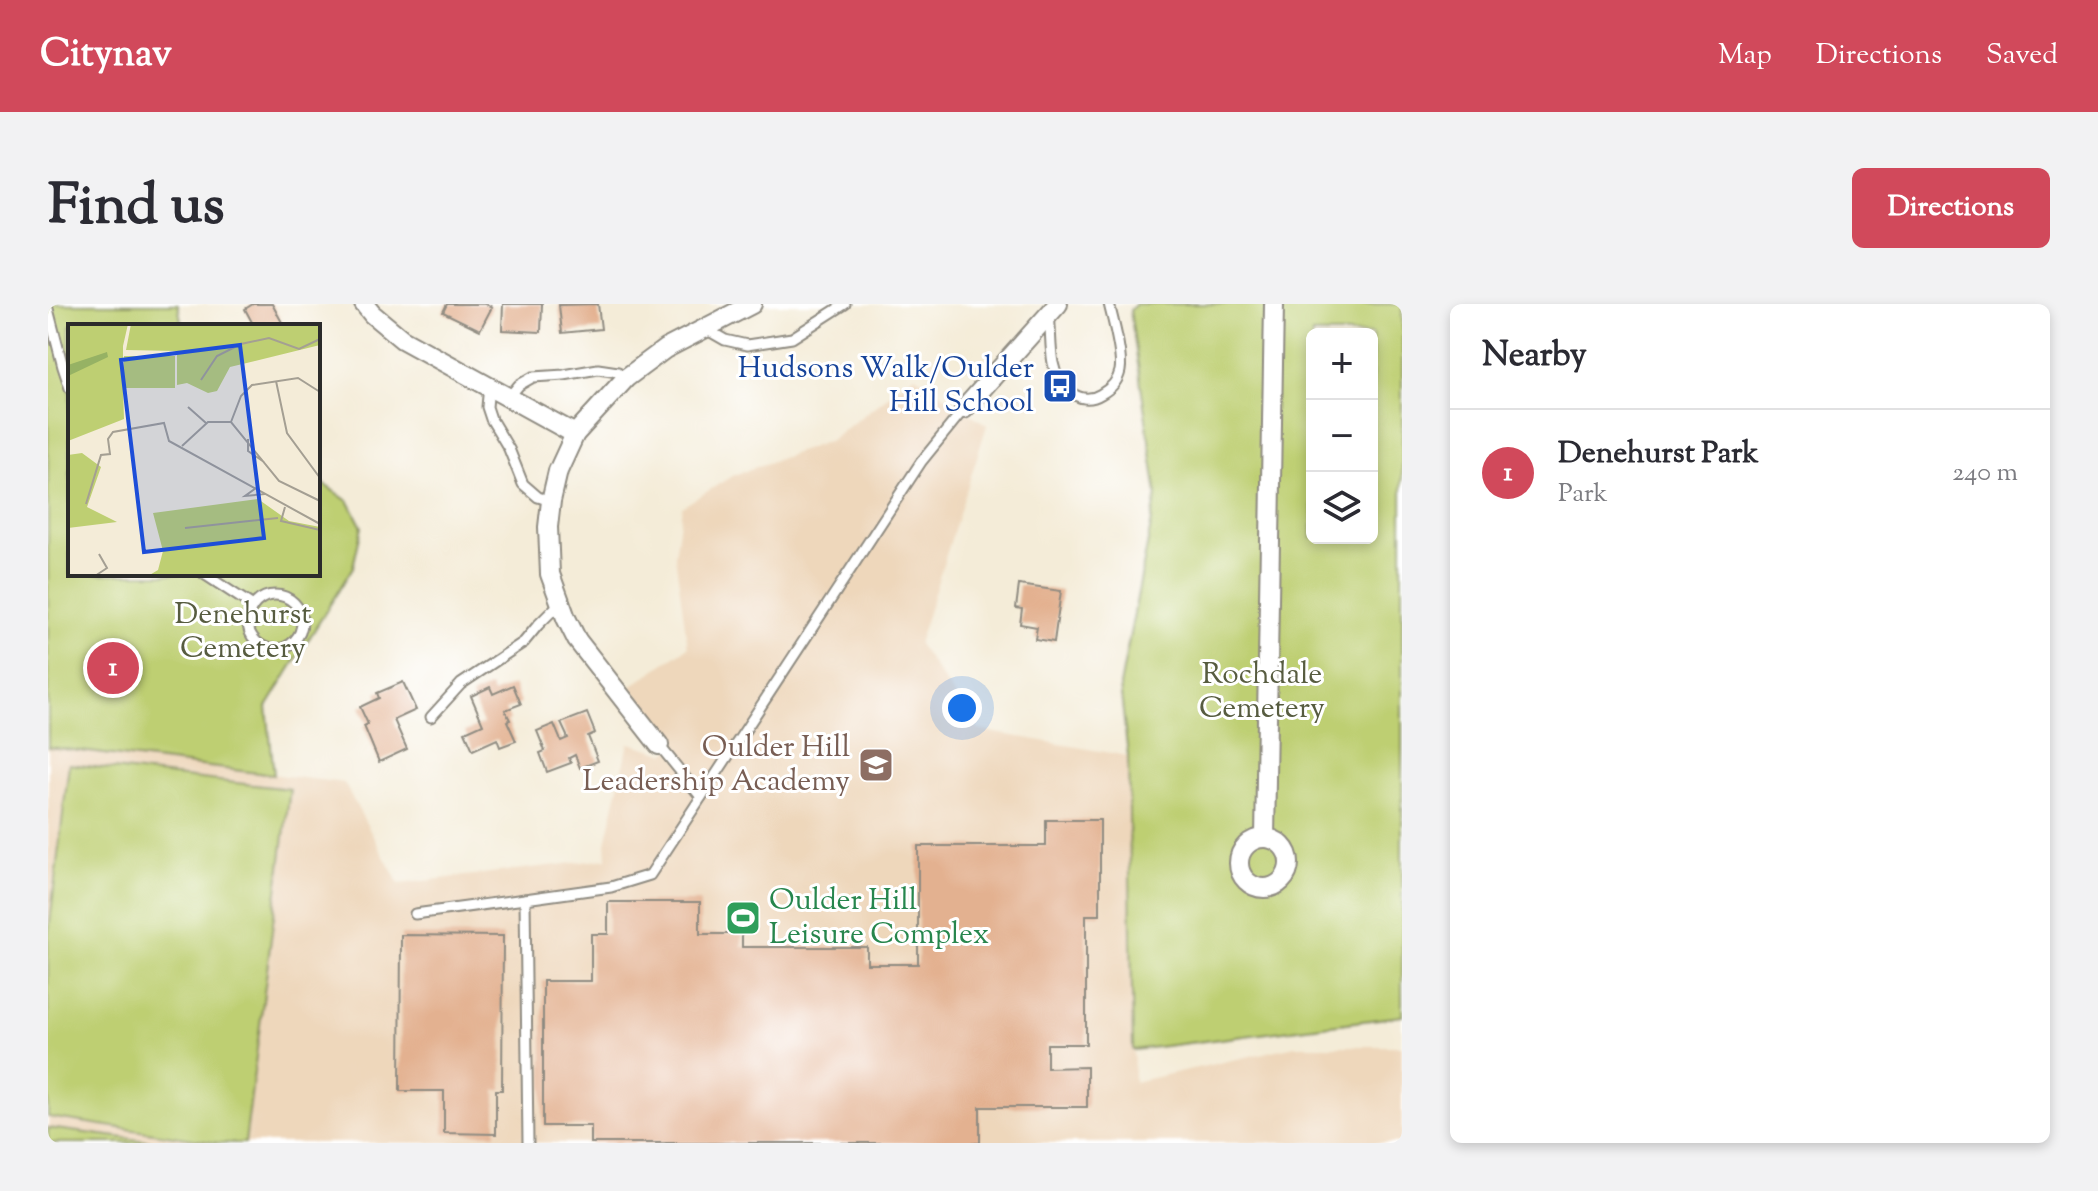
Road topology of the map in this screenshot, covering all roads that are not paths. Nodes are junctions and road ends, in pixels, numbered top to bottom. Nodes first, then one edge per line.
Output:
1 (364, 304) edge
2 (752, 304) edge
3 (845, 304) edge
4 (1109, 304) edge
5 (1274, 304) edge
6 (48, 309) edge
7 (1054, 309) edge
8 (704, 328) junction
9 (626, 378) junction
10 (68, 381) edge
11 (492, 388) junction
12 (509, 397) junction
13 (964, 409) joint
14 (575, 434) junction
15 (551, 501) junction
16 (207, 576) edge
17 (560, 603) junction
18 (253, 606) junction
19 (431, 717) dead end
20 (659, 745) joint
21 (701, 797) junction
22 (1265, 838) dead end
23 (525, 899) junction
24 (415, 914) dead end
25 (528, 1143) edge

1 - 11 street
2 - 8 street
3 - 8 lane
4 - 7 lane
5 - 22 street
6 - 10 lane
7 - 13 street
8 - 9 street
9 - 12 lane
9 - 14 street
11 - 12 street
11 - 15 lane
12 - 14 street
13 - 21 lane
14 - 15 street
15 - 17 street
16 - 18 lane
17 - 19 lane
17 - 20 street
18 - 18 lane
20 - 21 lane
21 - 23 lane
23 - 24 lane
23 - 25 lane

